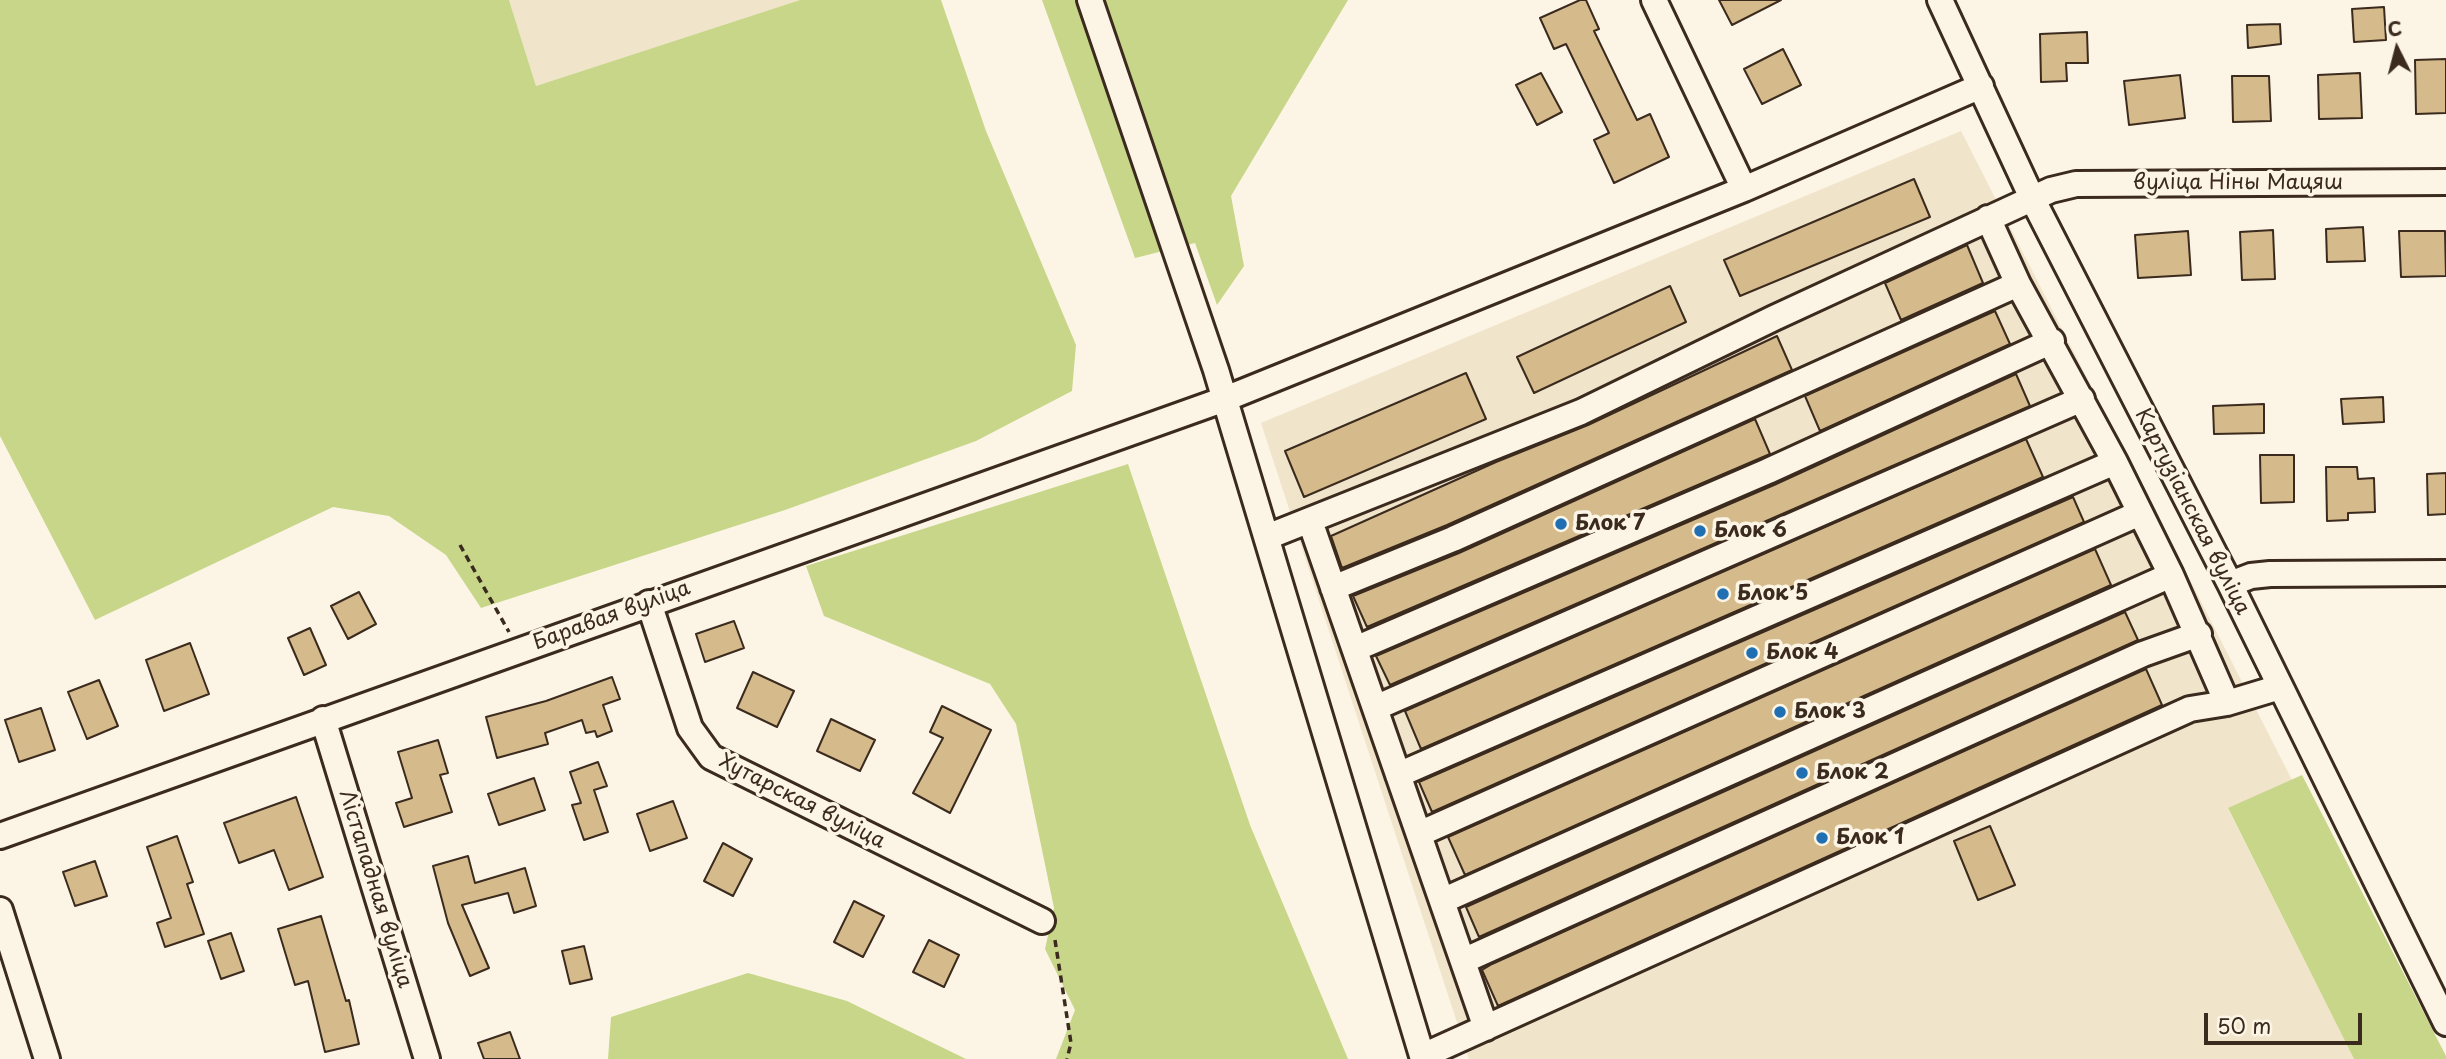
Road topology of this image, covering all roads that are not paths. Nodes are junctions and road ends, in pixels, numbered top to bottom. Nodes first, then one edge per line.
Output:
1 (1090, 0) edge
2 (1654, 0) edge
3 (1940, 0) edge
4 (1981, 86) junction
5 (2446, 181) edge
6 (1744, 189) junction
7 (2032, 198) junction
8 (1988, 218) junction
9 (2018, 284) junction
10 (2052, 341) junction
11 (1225, 399) junction
12 (2082, 399) junction
13 (2115, 462) junction
14 (2140, 513) junction
15 (1310, 521) junction
16 (1267, 537) junction
17 (2446, 573) edge
18 (2171, 575) junction
19 (2230, 584) junction
20 (1334, 588) junction
21 (649, 603) junction
22 (2199, 634) junction
23 (1355, 649) junction
24 (2280, 687) junction
25 (2227, 703) junction
26 (1375, 708) junction
27 (323, 719) junction
28 (1398, 775) junction
29 (1419, 834) junction
30 (0, 836) edge
31 (1442, 901) junction
32 (0, 910) edge
33 (1042, 921) road end
34 (1462, 961) junction
35 (2446, 1023) edge
36 (1486, 1028) junction
37 (1423, 1058) edge
38 (47, 1059) edge
39 (427, 1059) edge

1 - 11 street
2 - 6 street
3 - 4 street, Картузіанская вуліца
4 - 6 street, Баравая вуліца
4 - 7 street, Картузіанская вуліца
5 - 7 street, вуліца Ніны Мацяш
6 - 11 street, Баравая вуліца
7 - 8 street, вуліца Ніны Мацяш
7 - 19 street, Картузіанская вуліца
8 - 9 street
8 - 15 street, вуліца Ніны Мацяш
9 - 10 street
9 - 20 street
10 - 12 street
10 - 23 street
11 - 16 street
11 - 21 street, Баравая вуліца
12 - 13 street
12 - 26 street
13 - 14 street
13 - 28 street
14 - 18 street
14 - 29 street
15 - 16 street, вуліца Ніны Мацяш
15 - 20 street
16 - 37 street
17 - 19 street
18 - 22 street
18 - 31 street
19 - 24 street, Картузіанская вуліца
20 - 23 street
21 - 27 street, Баравая вуліца
21 - 33 street, Хутарская вуліца
22 - 25 street
22 - 34 street
23 - 26 street
24 - 25 street
24 - 35 street, Картузіанская вуліца
25 - 36 street
26 - 28 street
27 - 30 street, Баравая вуліца
27 - 39 street, Лістападная вуліца
28 - 29 street
29 - 31 street
31 - 34 street
32 - 38 street
34 - 36 street
36 - 37 street

